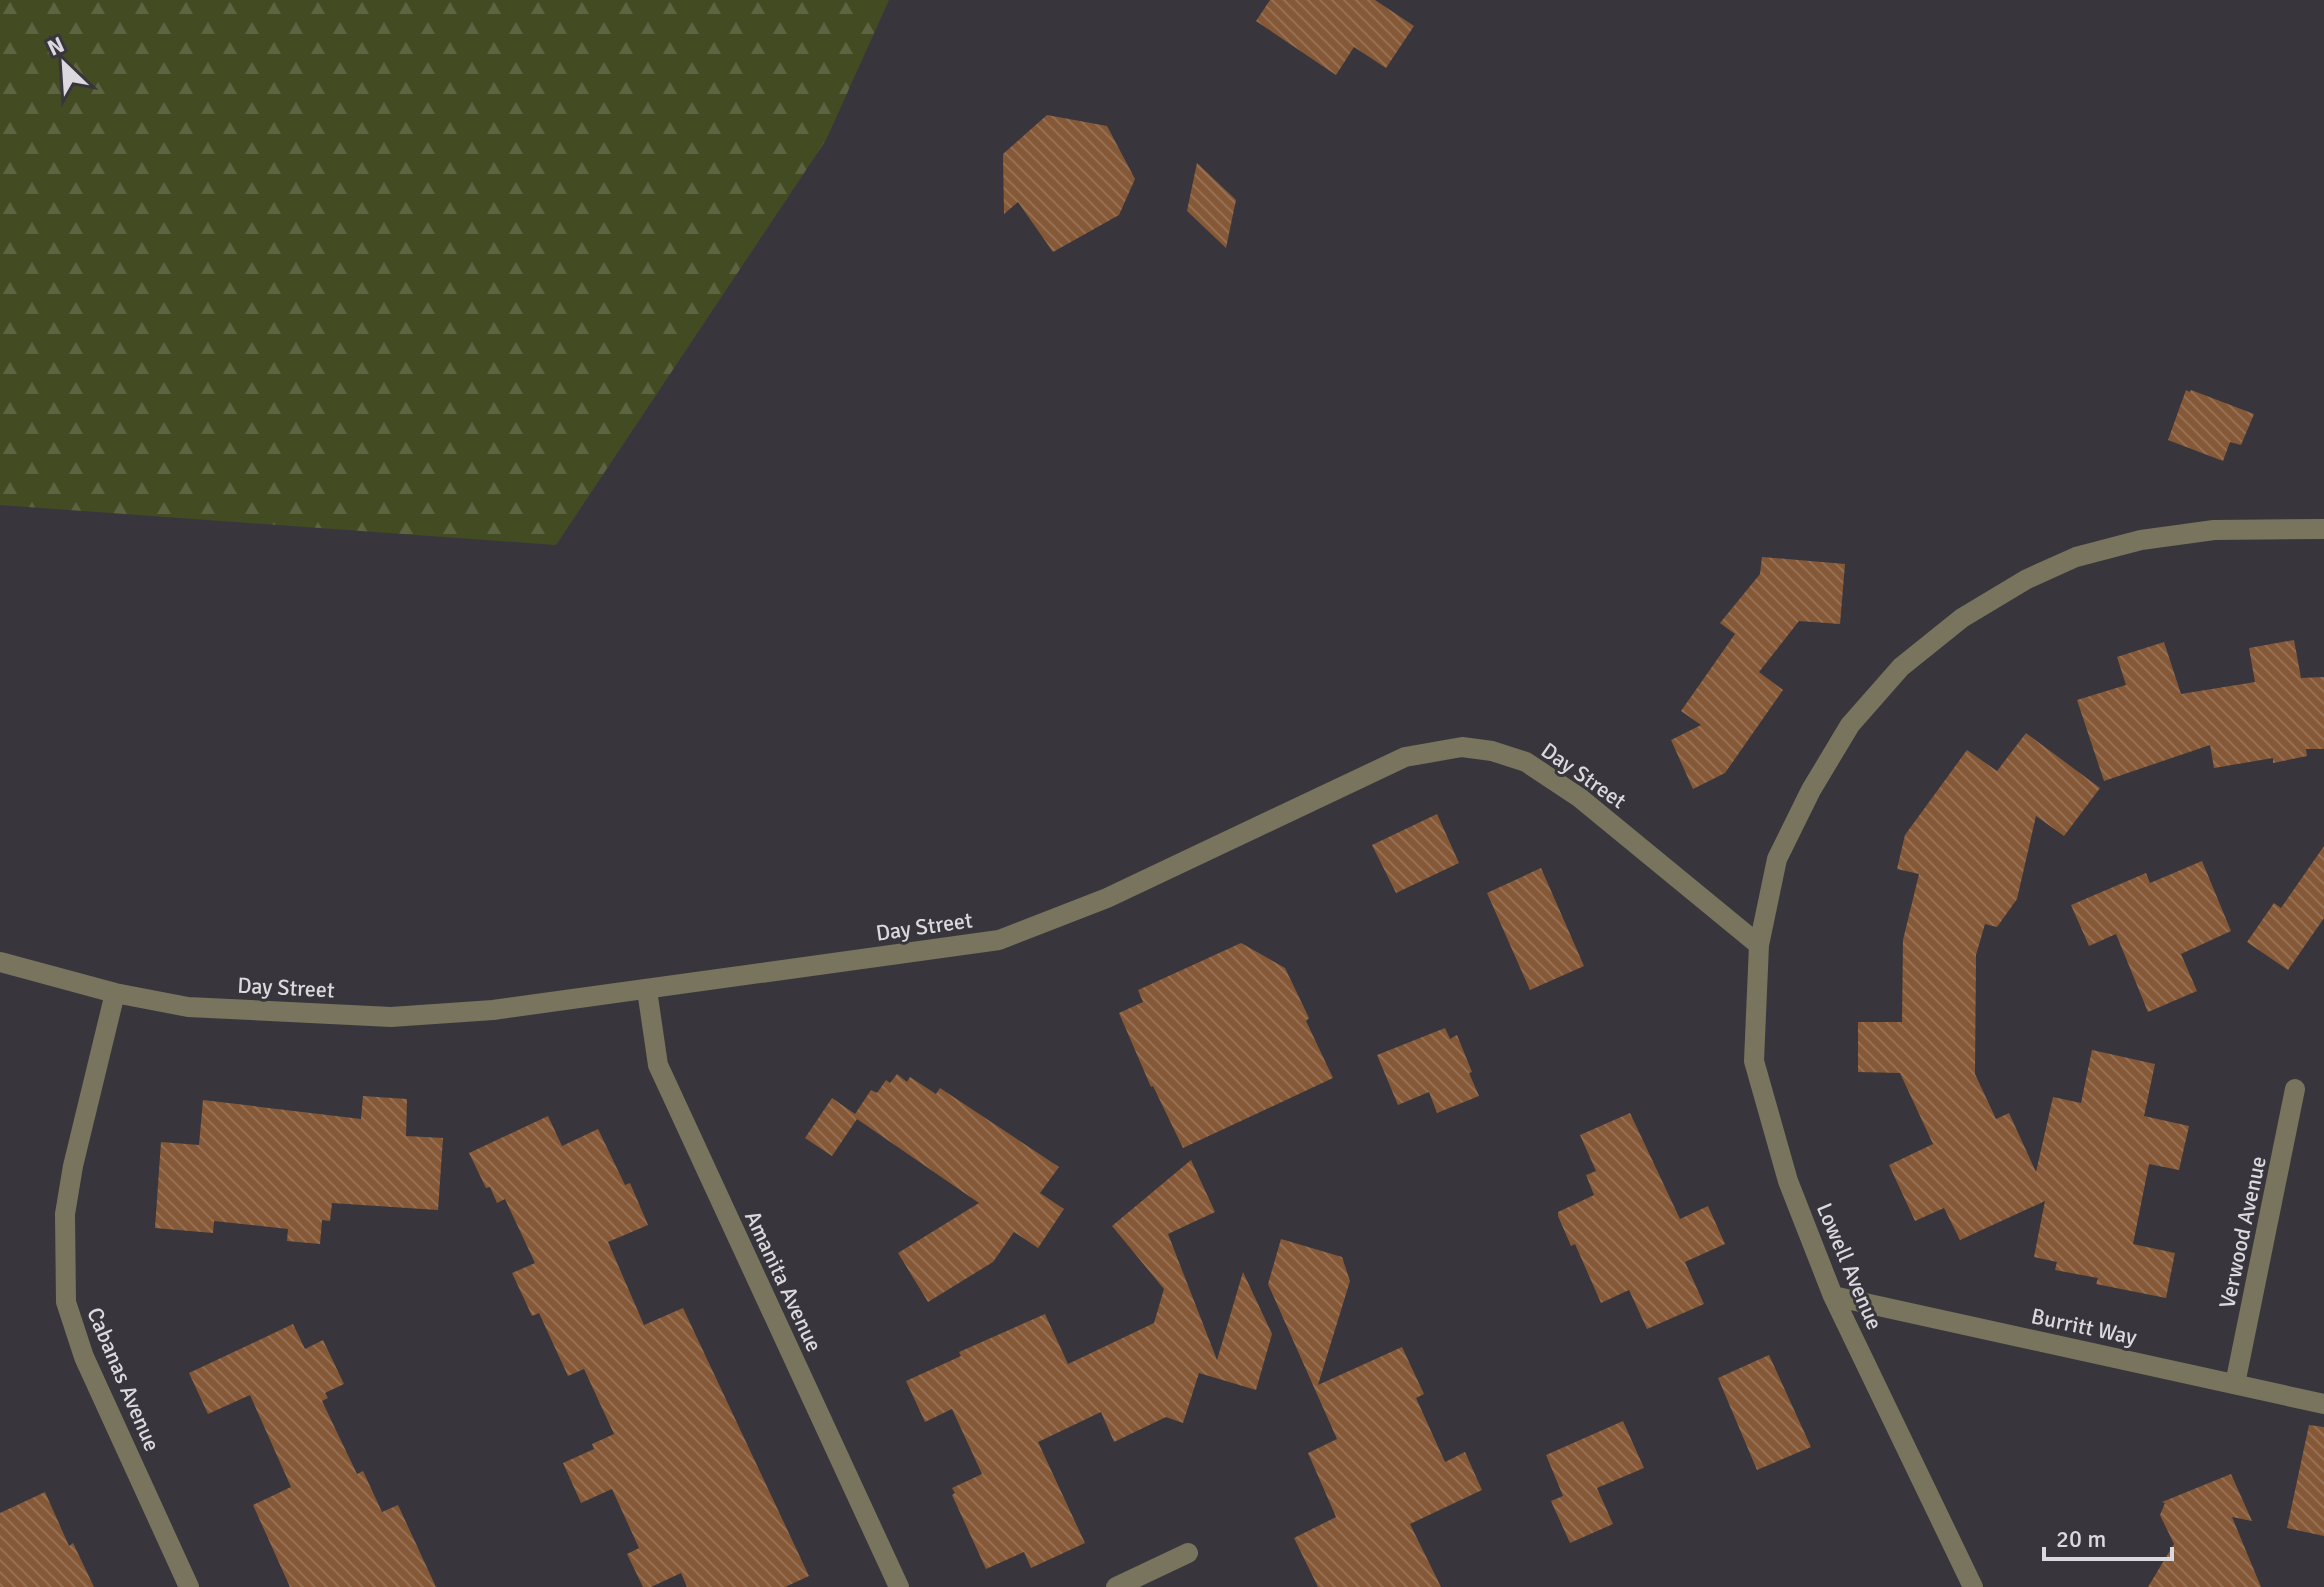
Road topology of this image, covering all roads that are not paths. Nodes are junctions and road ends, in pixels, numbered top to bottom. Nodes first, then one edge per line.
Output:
1 (2324, 529) edge
2 (1759, 945) junction
3 (0, 962) edge
4 (647, 990) junction
5 (115, 993) junction
6 (2295, 1089) dead end
7 (1833, 1296) junction
8 (2235, 1384) junction
9 (2324, 1404) edge
10 (1188, 1553) dead end
11 (189, 1587) edge
12 (899, 1587) edge
13 (1116, 1587) edge
14 (1973, 1587) edge

1 - 2 street, Lowell Avenue
2 - 4 street, Day Street
2 - 7 street, Lowell Avenue
3 - 5 street, Day Street
4 - 5 street, Day Street
4 - 12 street, Amanita Avenue
5 - 11 street, Cabanas Avenue
6 - 8 street, Verwood Avenue
7 - 8 street, Burritt Way
7 - 14 street, Lowell Avenue
8 - 9 street, Burritt Way
10 - 13 street

